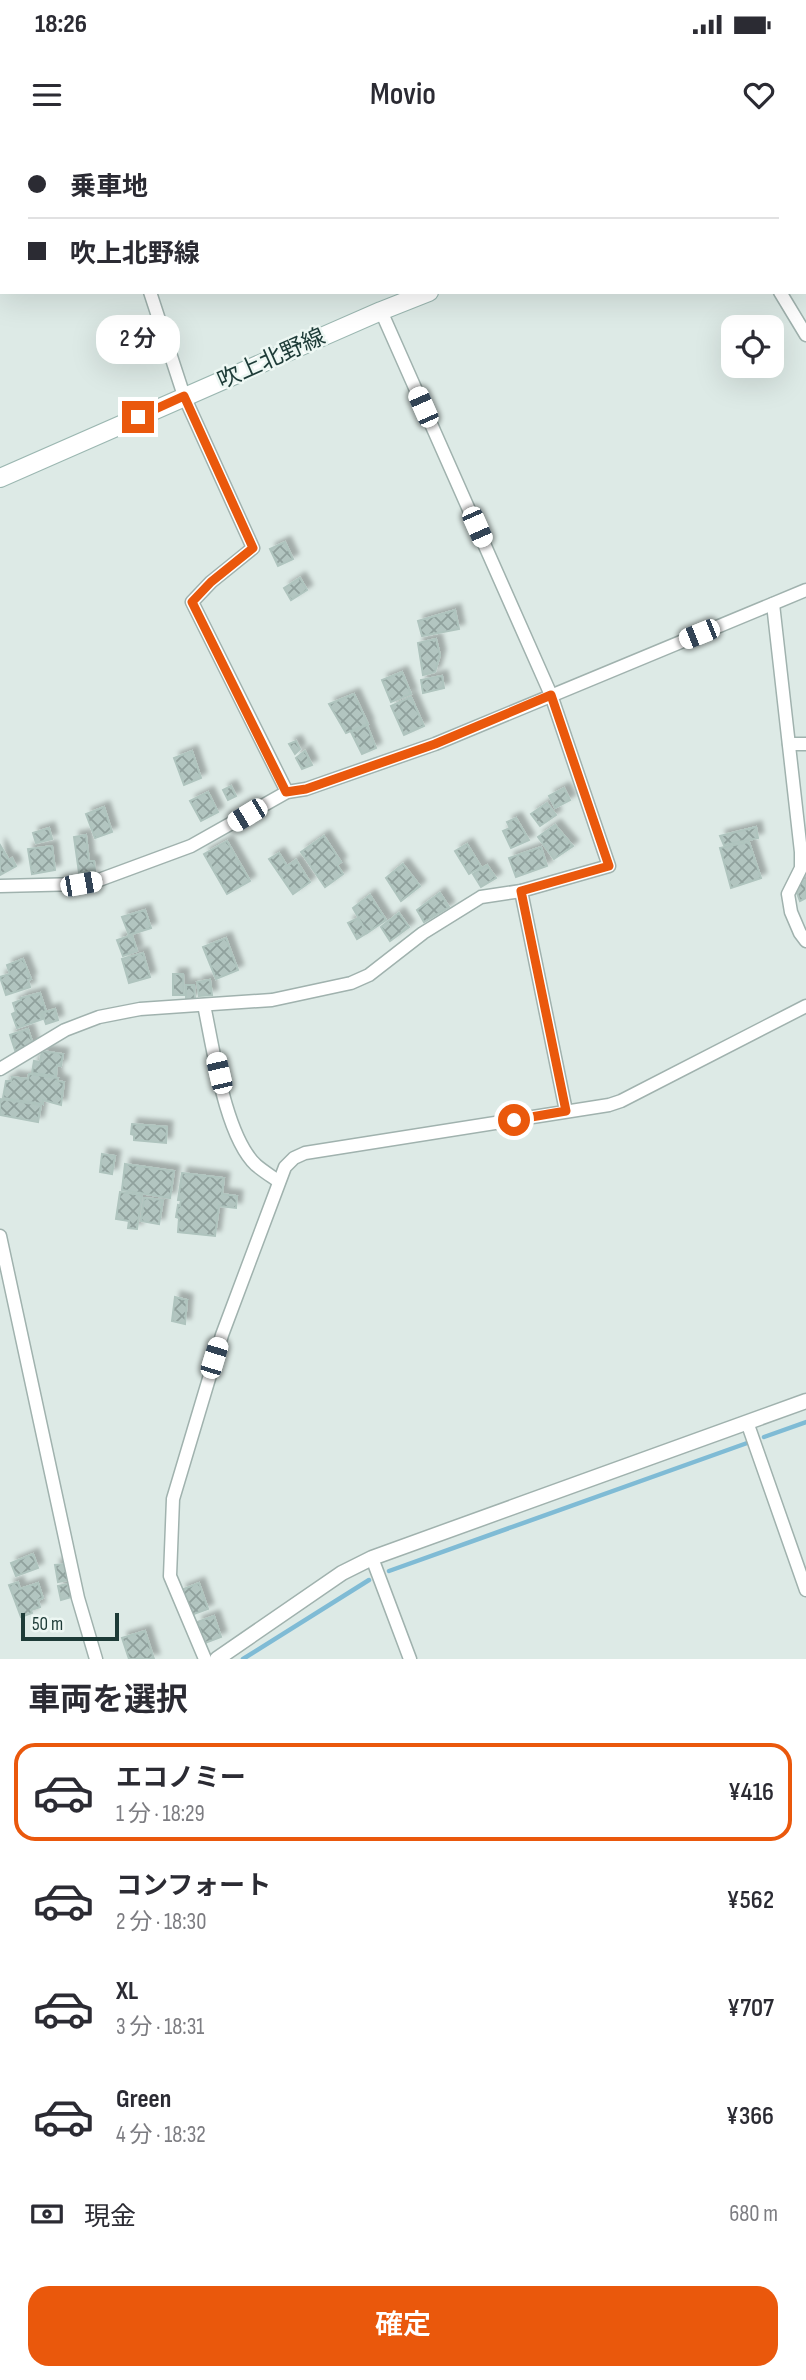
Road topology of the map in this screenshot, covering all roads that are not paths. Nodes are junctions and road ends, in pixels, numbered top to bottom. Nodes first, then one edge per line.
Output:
1 (151, 294) edge
2 (424, 294) edge
3 (781, 294) edge
4 (380, 310) junction
5 (806, 335) edge
6 (184, 396) junction
7 (0, 478) edge
8 (806, 590) edge
9 (773, 604) junction
10 (551, 695) junction
11 (789, 744) junction
12 (806, 744) edge
13 (286, 792) junction
14 (803, 867) edge
15 (0, 886) edge
16 (521, 891) junction
17 (806, 941) edge
18 (204, 1005) junction
19 (806, 1006) edge
20 (0, 1069) edge
21 (566, 1111) junction
22 (278, 1181) junction
23 (0, 1236) edge
24 (806, 1401) edge
25 (747, 1422) junction
26 (372, 1558) junction
27 (806, 1590) edge
28 (96, 1659) edge
29 (205, 1659) edge
30 (216, 1659) edge
31 (410, 1659) edge

1 - 6 street
2 - 4 main road, 吹上北野線
3 - 5 street
4 - 6 main road, 吹上北野線
4 - 10 street
6 - 7 main road, 吹上北野線
6 - 13 street
8 - 9 street
9 - 10 street
9 - 11 street
10 - 13 street
10 - 16 street
11 - 12 street
11 - 14 street
13 - 15 street
14 - 17 street
16 - 18 street
16 - 21 street
18 - 20 street
18 - 22 street
19 - 21 street
21 - 22 street
22 - 29 street
23 - 28 street
24 - 25 street
25 - 26 street
25 - 27 street
26 - 30 street
26 - 31 street

